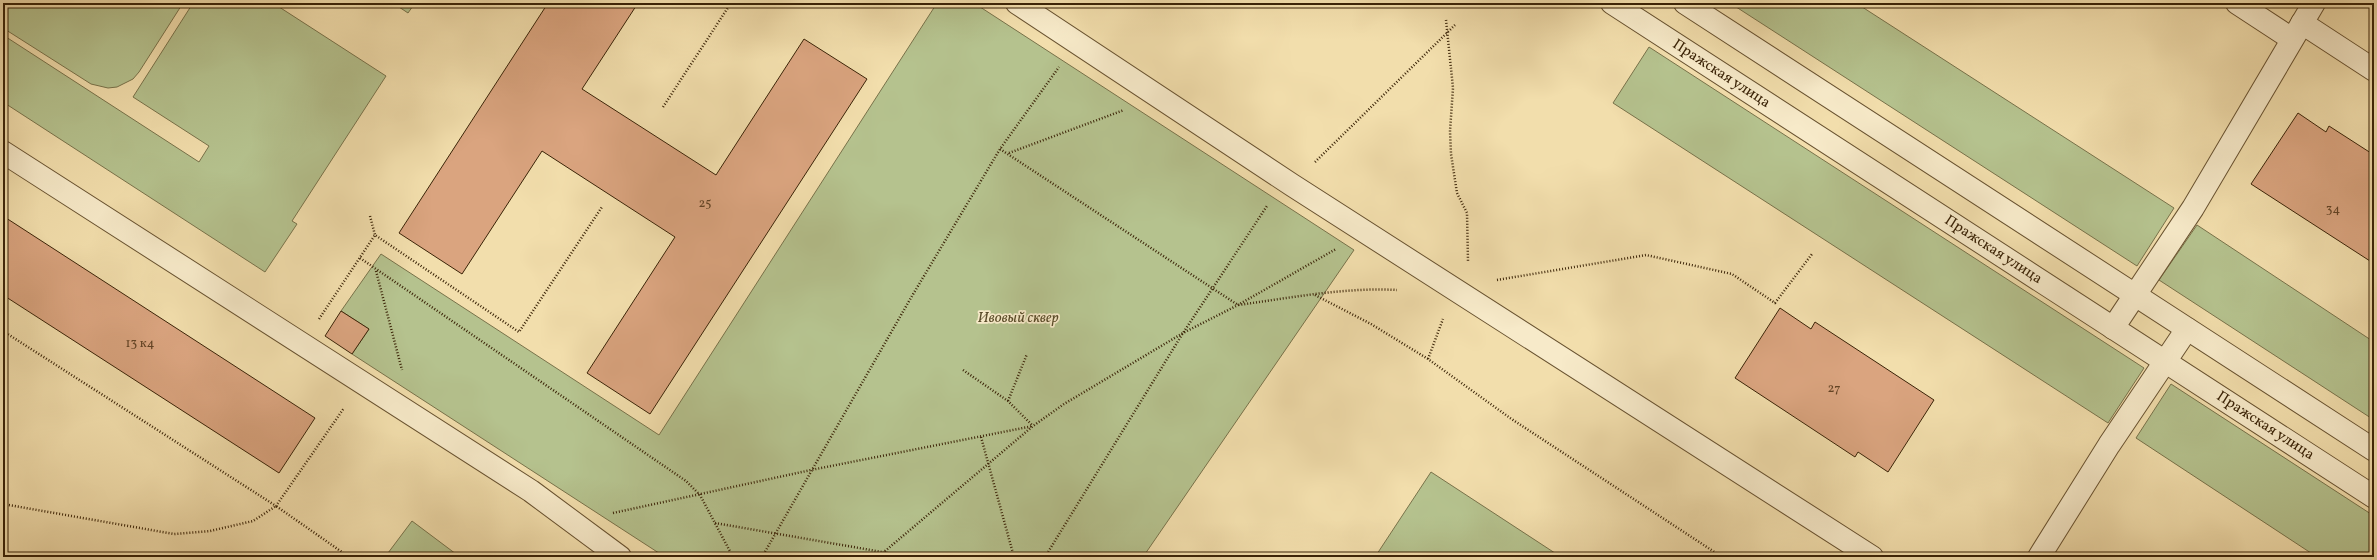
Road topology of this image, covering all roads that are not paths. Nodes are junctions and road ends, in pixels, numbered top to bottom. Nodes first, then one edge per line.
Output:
1 (1017, 3) edge
2 (1612, 3) edge
3 (1684, 3) edge
4 (2237, 3) edge
5 (2314, 3) edge
6 (2297, 31) junction
7 (2374, 70) edge
8 (3, 152) edge
9 (2136, 296) junction
10 (2113, 328) junction
11 (2187, 328) junction
12 (2164, 361) junction
13 (2374, 450) edge
14 (2374, 497) edge
15 (620, 557) edge
16 (1872, 557) edge
17 (2039, 557) edge

1 - 16 street
2 - 10 street, Пражская улица
3 - 9 street
4 - 6 street
5 - 6 street
6 - 7 street
6 - 9 street
8 - 15 street
9 - 10 street
9 - 11 street
10 - 12 street, Пражская улица
11 - 12 street
11 - 13 street
12 - 14 street, Пражская улица
12 - 17 street

